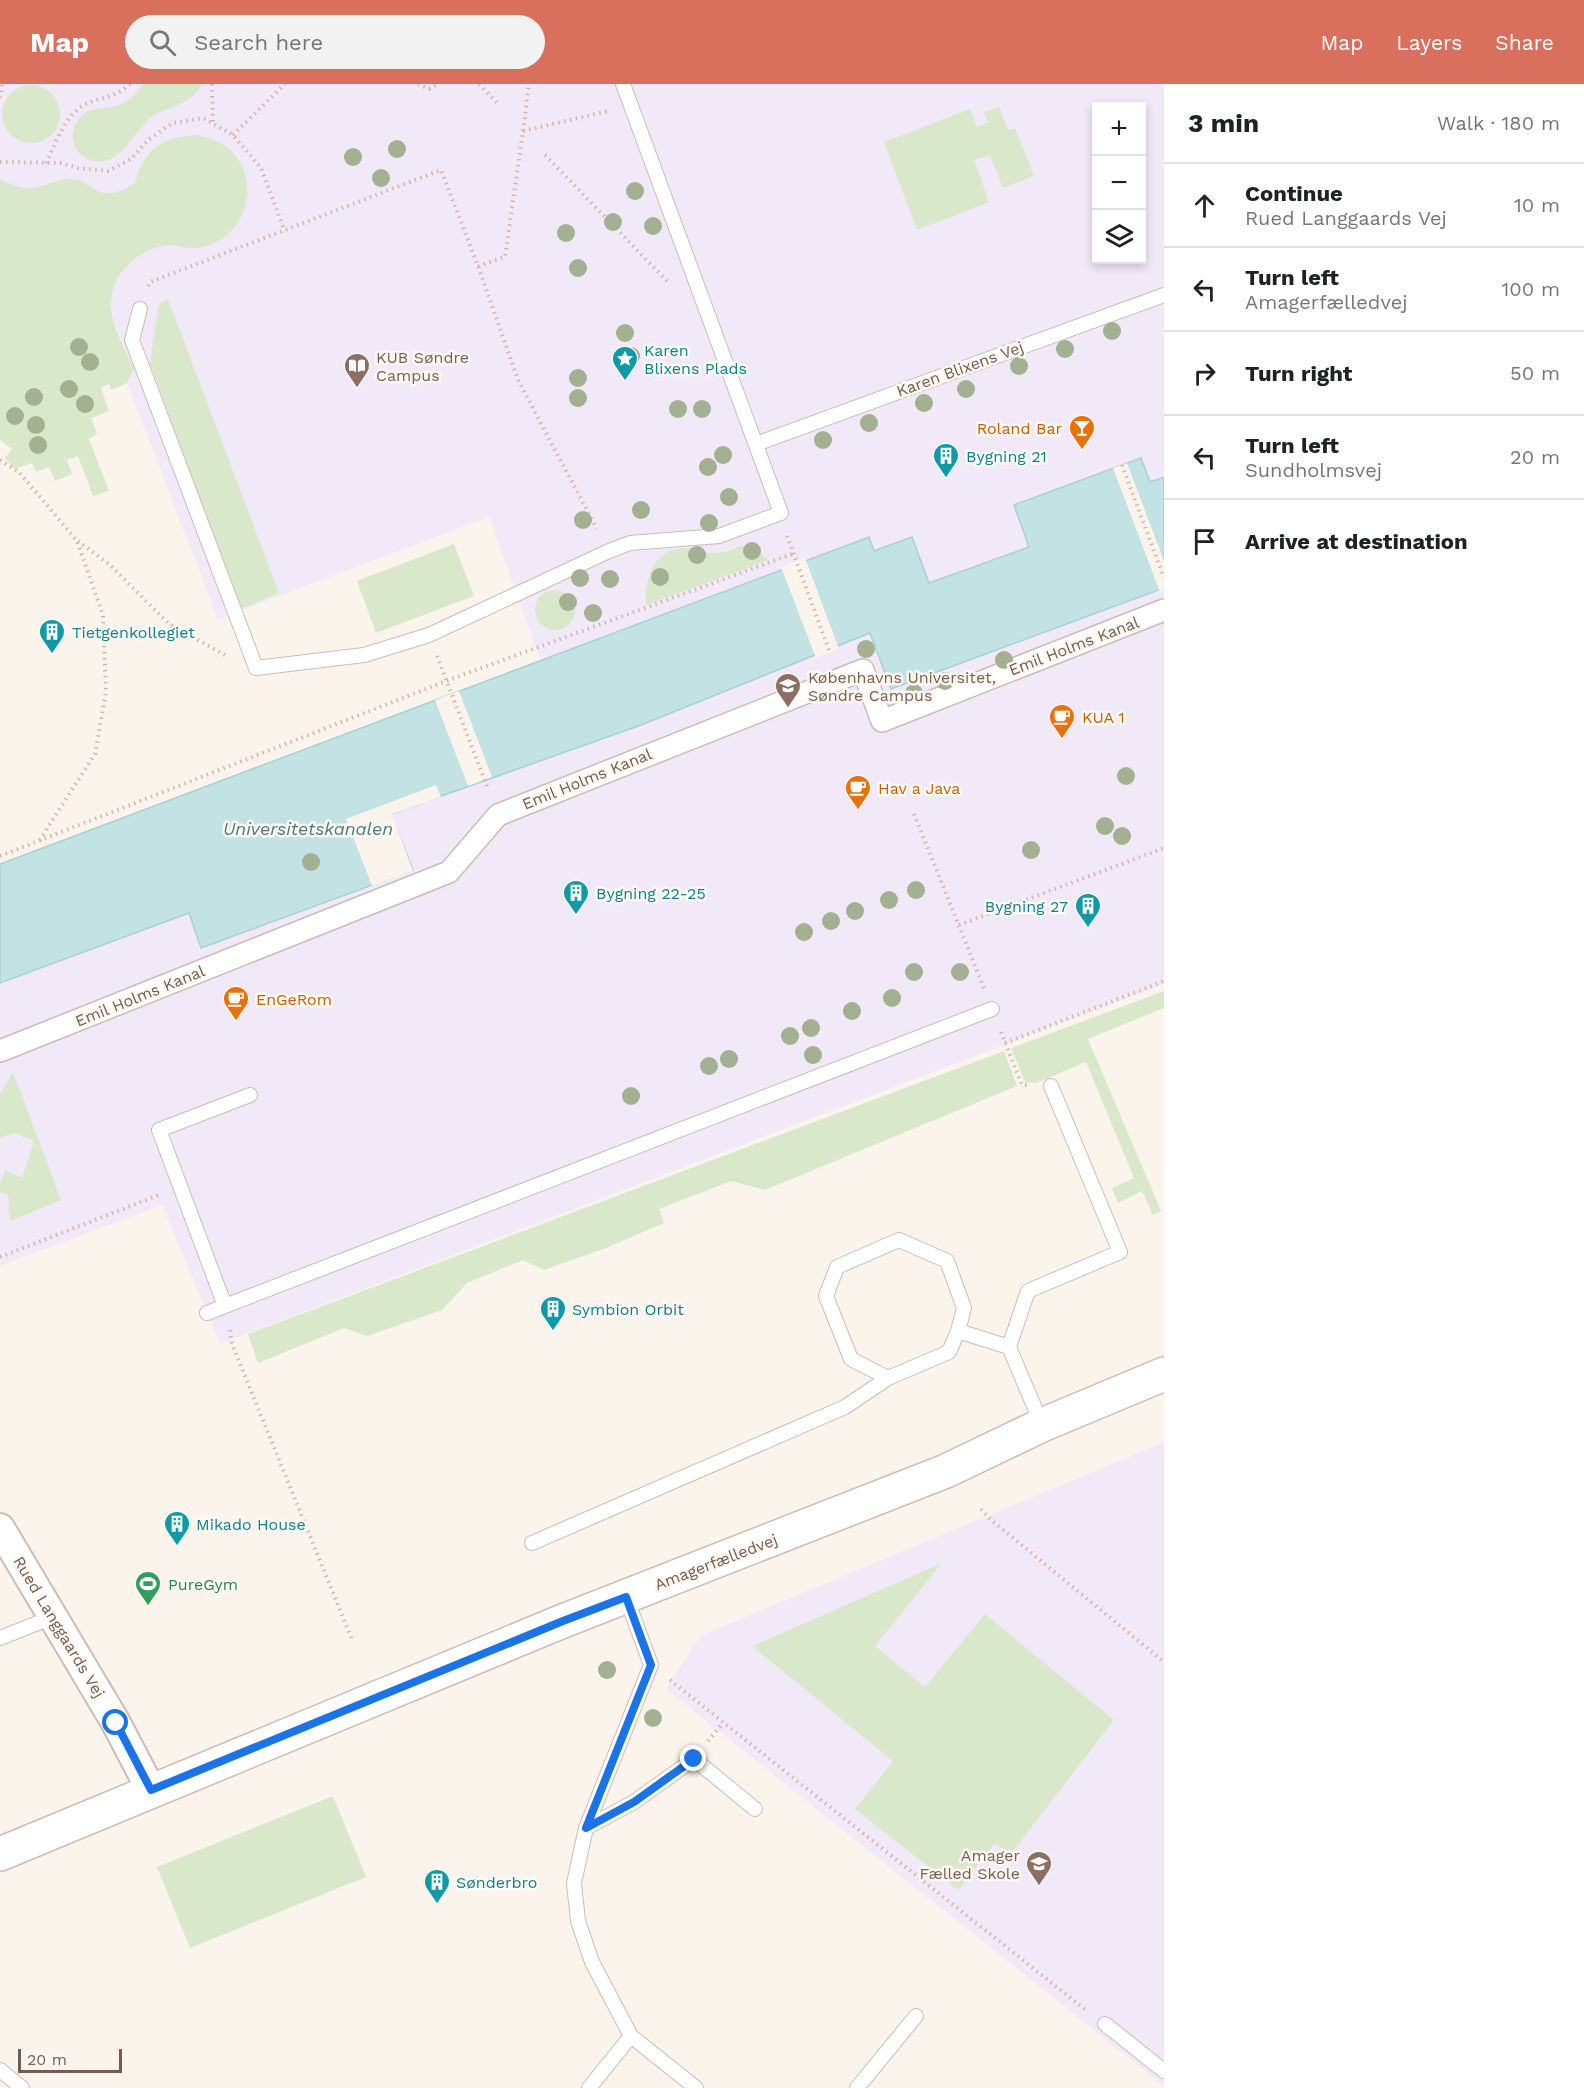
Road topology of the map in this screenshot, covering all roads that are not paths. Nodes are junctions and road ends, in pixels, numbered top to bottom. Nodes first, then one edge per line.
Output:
1 (622, 84) edge
2 (1164, 295) edge
3 (140, 309) road end
4 (756, 444) junction
5 (1164, 610) edge
6 (992, 1009) road end
7 (0, 1052) edge
8 (1051, 1086) road end
9 (250, 1095) dead end
10 (225, 1306) junction
11 (207, 1313) dead end
12 (957, 1331) junction
13 (1010, 1347) junction
14 (1164, 1374) edge
15 (888, 1378) junction
16 (1042, 1425) junction
17 (0, 1528) edge
18 (532, 1543) dead end
19 (626, 1597) junction
20 (53, 1617) junction
21 (0, 1638) edge
22 (151, 1790) junction
23 (755, 1809) dead end
24 (586, 1828) junction
25 (0, 1854) edge
26 (916, 2016) dead end
27 (1105, 2024) road end
28 (631, 2036) junction
29 (0, 2070) edge
30 (1164, 2071) edge
31 (22, 2088) edge
32 (589, 2088) edge
33 (696, 2088) edge
34 (857, 2088) edge

1 - 4 lane
2 - 4 lane, Karen Blixens Vej
3 - 4 lane
5 - 7 street, Emil Holms Kanal
6 - 10 lane
8 - 13 lane
9 - 10 lane
10 - 11 lane
12 - 13 lane
12 - 15 lane
12 - 15 lane
13 - 16 lane
14 - 16 street, Amagerfælledvej
15 - 18 lane
16 - 19 street, Amagerfælledvej
17 - 20 street, Rued Langgaards Vej
19 - 22 street, Amagerfælledvej
19 - 24 lane
20 - 21 lane
20 - 22 street, Rued Langgaards Vej
22 - 25 street, Amagerfælledvej
23 - 24 lane
24 - 28 lane
26 - 34 lane
27 - 30 lane
28 - 32 lane
28 - 33 lane
29 - 31 lane

